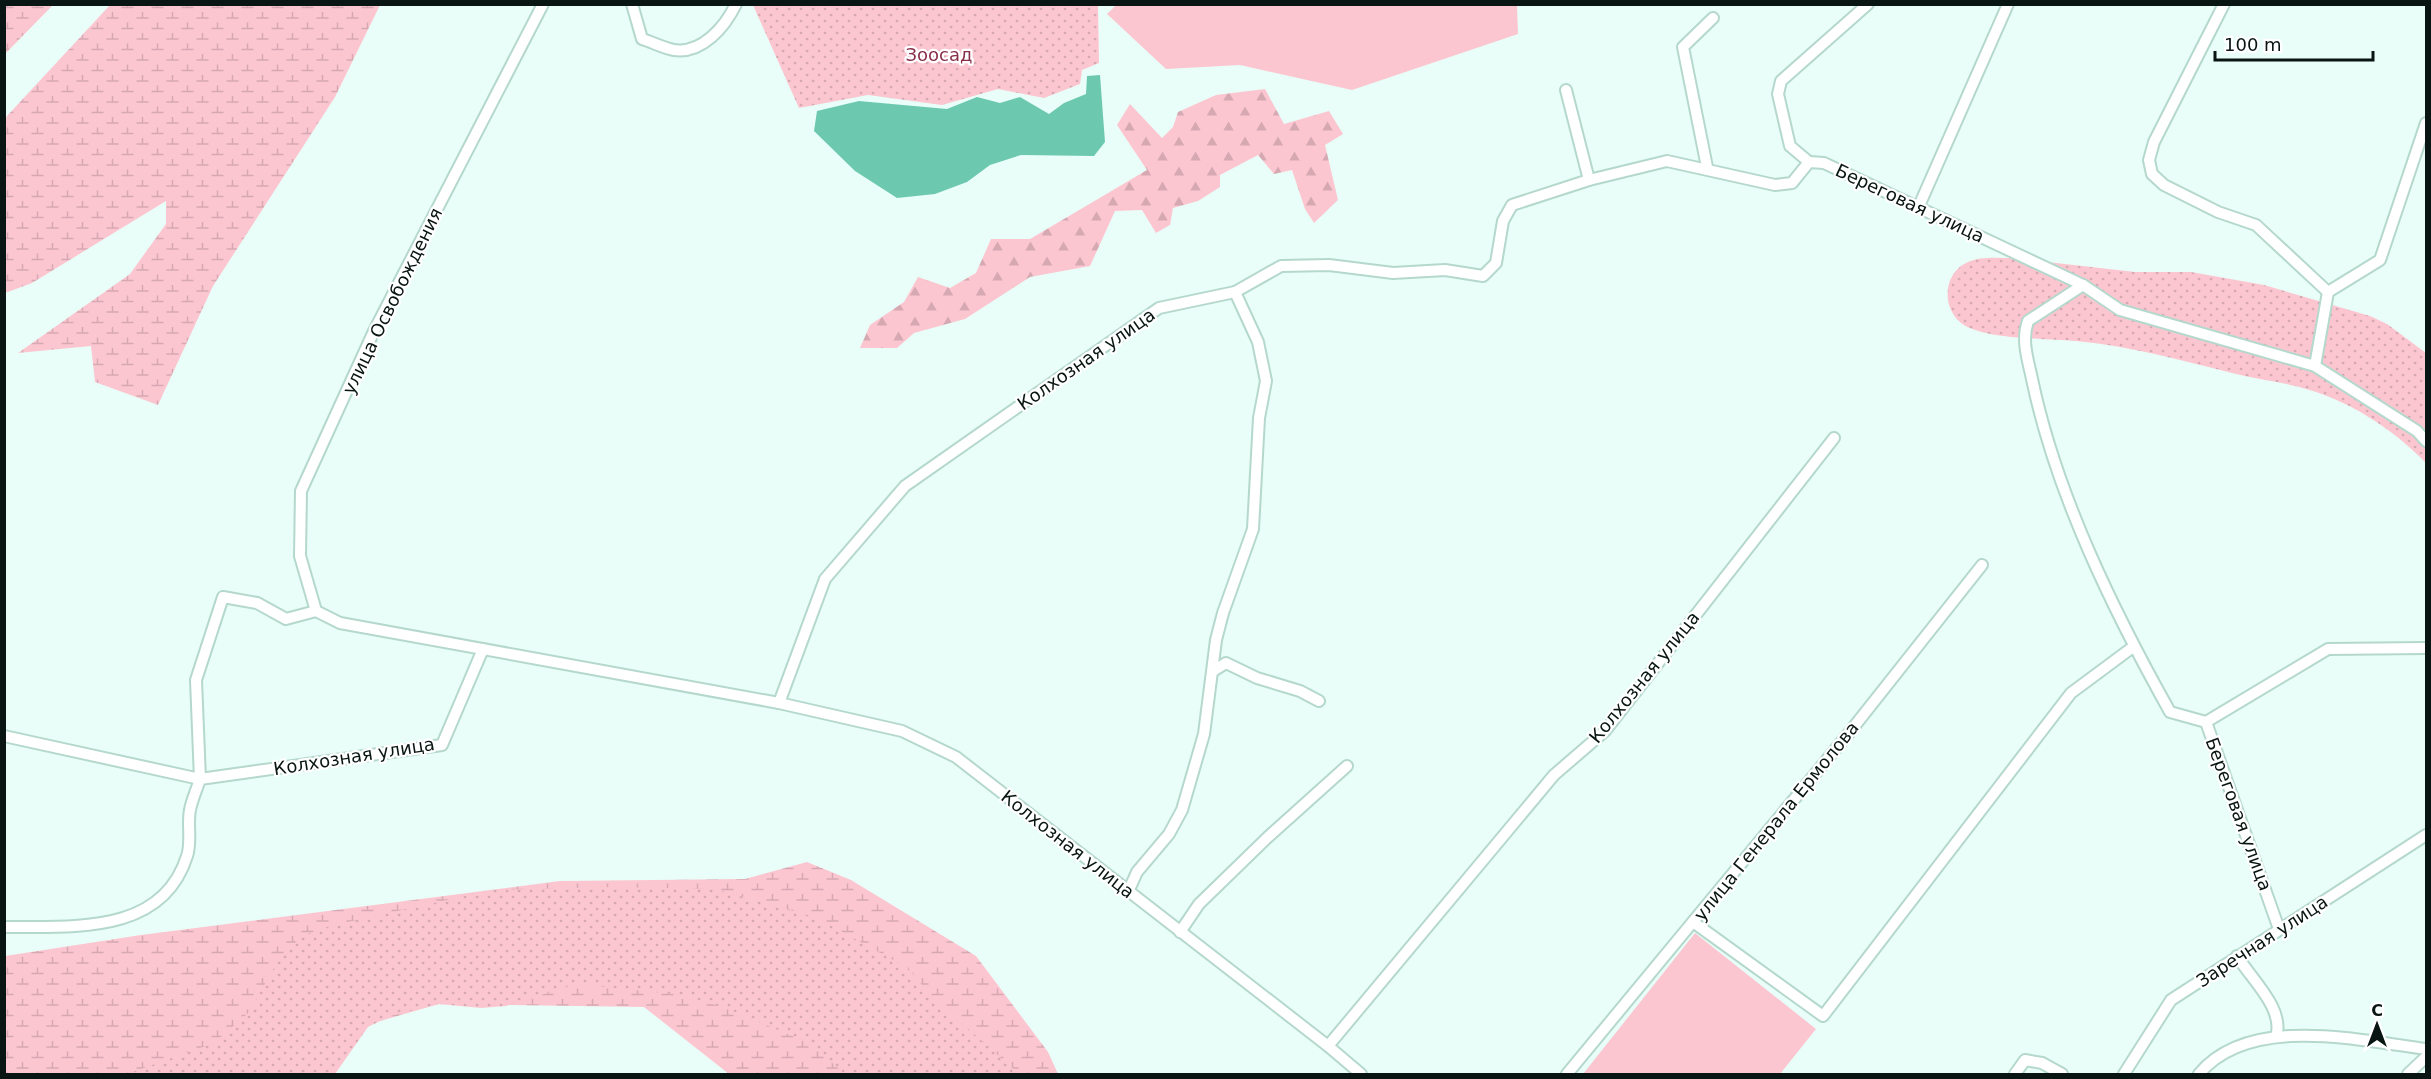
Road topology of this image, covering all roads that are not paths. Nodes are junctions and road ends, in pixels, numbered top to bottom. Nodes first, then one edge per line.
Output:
1 (543, 4) edge
2 (632, 4) edge
3 (736, 4) edge
4 (1868, 4) edge
5 (2008, 4) edge
6 (2223, 4) edge
7 (1713, 18) dead end
8 (1566, 90) dead end
9 (2427, 123) edge
10 (1809, 162) junction
11 (1707, 167) junction
12 (1589, 180) junction
13 (1919, 206) junction
14 (2084, 285) junction
15 (1235, 292) junction
16 (2328, 292) junction
17 (2315, 366) junction
18 (1834, 438) dead end
19 (2427, 441) edge
20 (1982, 565) dead end
21 (316, 611) junction
22 (2133, 647) junction
23 (2427, 648) edge
24 (483, 649) junction
25 (1213, 671) junction
26 (1319, 701) dead end
27 (779, 703) junction
28 (2206, 722) junction
29 (4, 736) edge
30 (1347, 766) dead end
31 (200, 779) junction
32 (2427, 835) edge
33 (1128, 892) junction
34 (1693, 922) junction
35 (4, 927) edge
36 (2279, 929) junction
37 (1180, 932) junction
38 (2237, 957) junction
39 (2276, 1037) junction
40 (1328, 1046) junction
41 (2427, 1049) edge
42 (2427, 1057) edge
43 (1361, 1074) edge
44 (1568, 1074) edge
45 (2015, 1074) edge
46 (2062, 1074) edge
47 (2124, 1074) edge
48 (2199, 1074) edge
49 (2408, 1074) edge

1 - 21 street, улица Освобождения
2 - 3 street
4 - 10 street
5 - 13 street
6 - 16 street
7 - 11 street
8 - 12 street
9 - 16 street
10 - 11 street
10 - 13 street, Береговая улица
11 - 12 street
12 - 15 street, Колхозная улица
13 - 14 street, Береговая улица
14 - 17 street, Береговая улица
14 - 22 street
15 - 25 street
15 - 27 street, Колхозная улица
16 - 17 street
17 - 19 street, Береговая улица
18 - 40 street, Колхозная улица
20 - 34 street, улица Генерала Ермолова
21 - 24 street, Колхозная улица
21 - 31 street
22 - 28 street
22 - 34 street
23 - 28 street, Береговая улица
24 - 27 street, Колхозная улица
24 - 31 street, Колхозная улица
25 - 26 street
25 - 33 street
27 - 33 street, Колхозная улица
28 - 36 street, Береговая улица
29 - 31 street
30 - 37 street
31 - 35 street
32 - 36 street, Заречная улица
33 - 37 street, Колхозная улица
34 - 44 street, улица Генерала Ермолова
36 - 38 street, Заречная улица
37 - 40 street, Колхозная улица
38 - 39 street
38 - 47 street, Заречная улица
39 - 41 street
39 - 48 street
40 - 43 street, Колхозная улица
42 - 49 street
45 - 46 street

